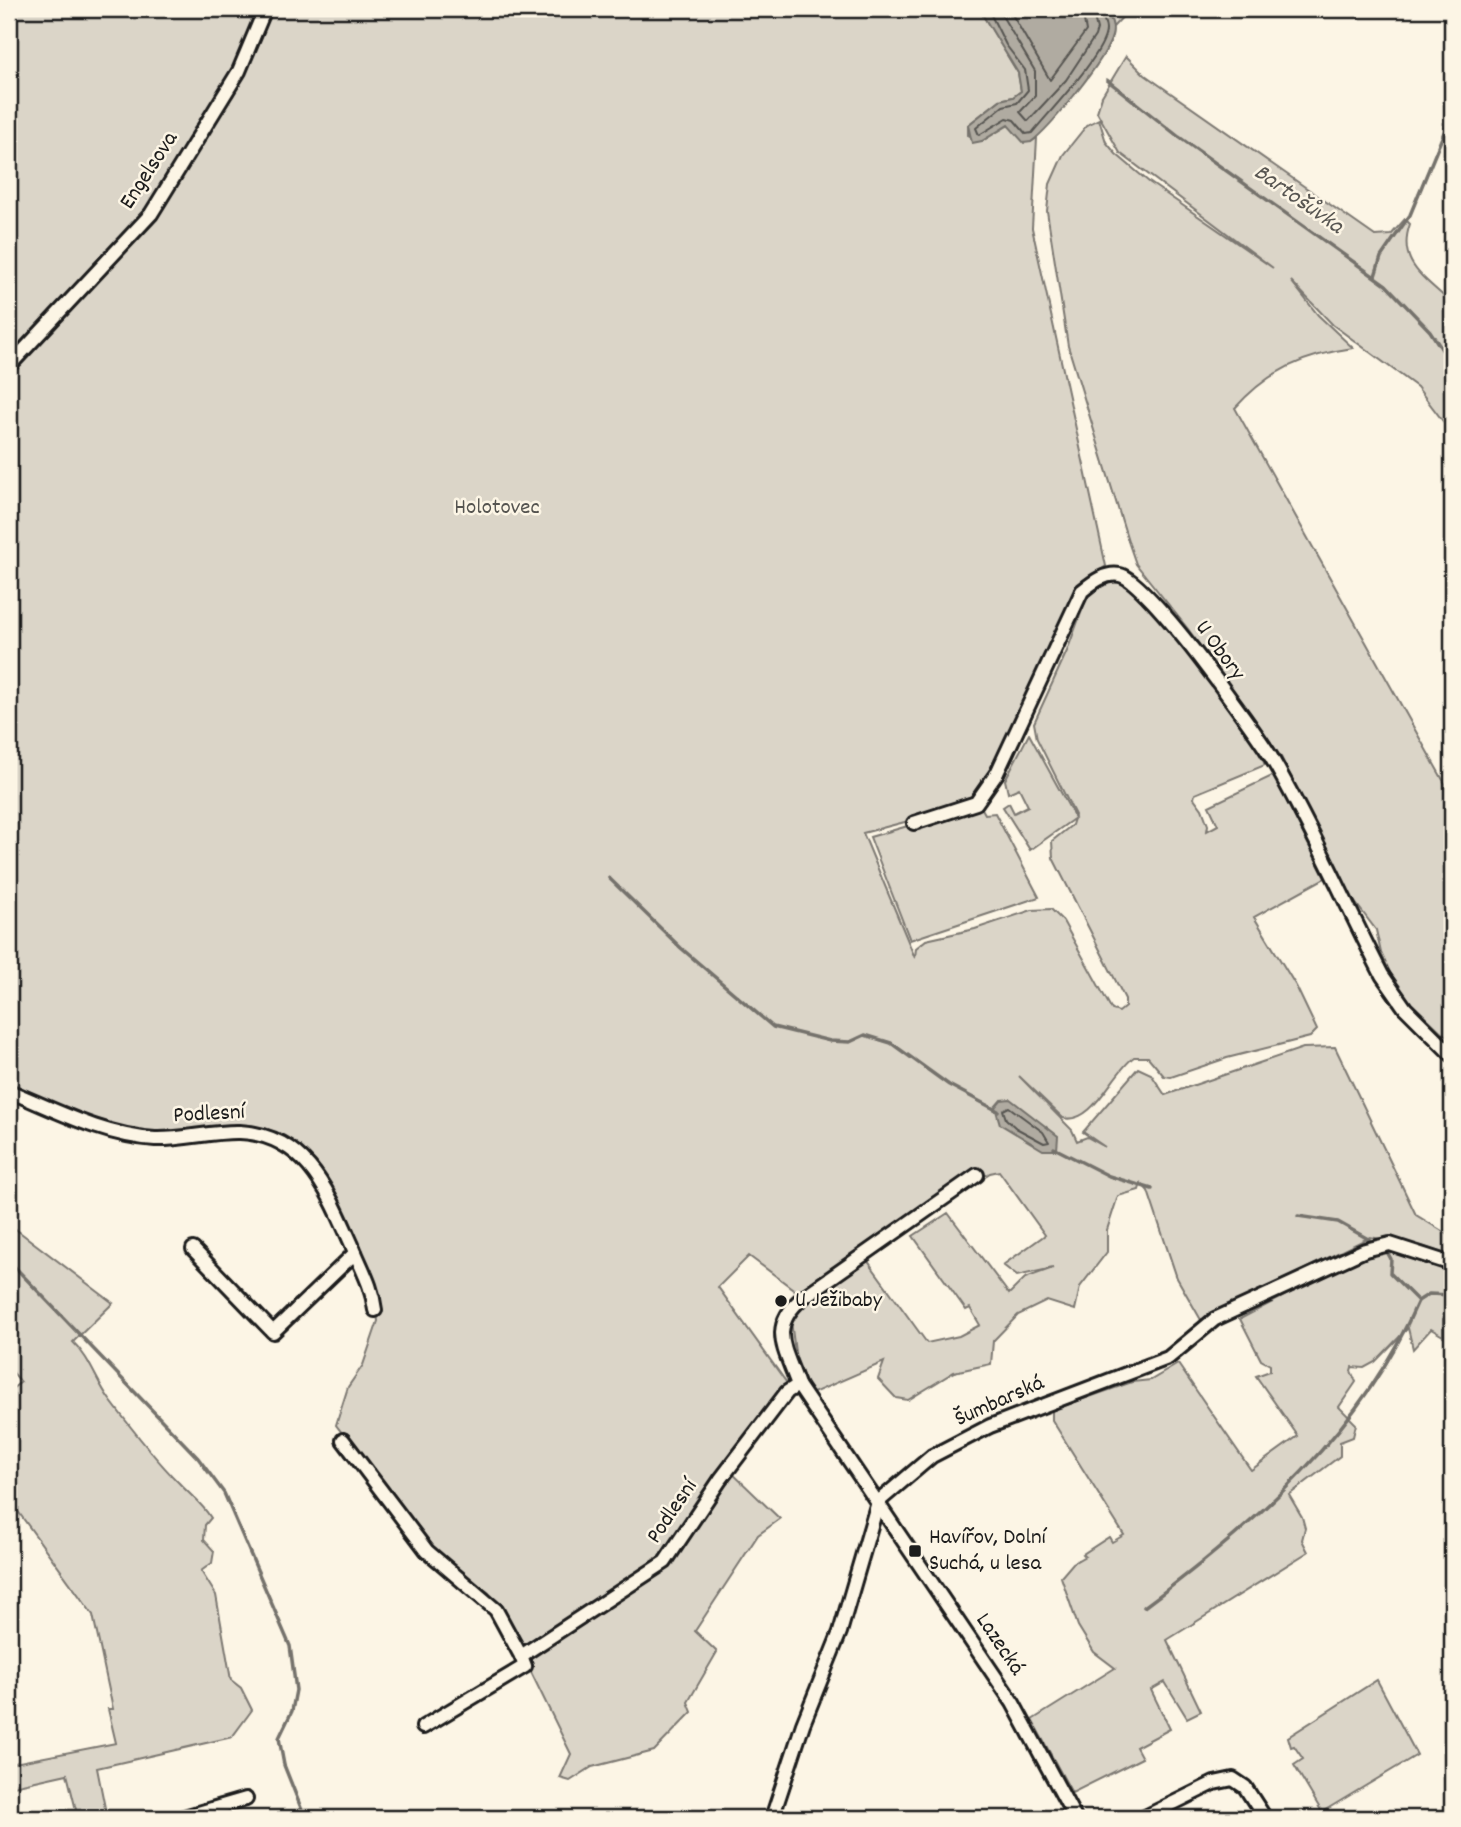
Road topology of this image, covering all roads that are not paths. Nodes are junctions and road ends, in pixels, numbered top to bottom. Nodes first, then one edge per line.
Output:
1 (265, 9) edge
2 (9, 366) edge
3 (914, 823) dead end
4 (1452, 1055) edge
5 (9, 1091) edge
6 (977, 1175) dead end
7 (193, 1249) dead end
8 (355, 1253) junction
9 (1452, 1264) edge
10 (375, 1310) dead end
11 (798, 1385) junction
12 (343, 1440) dead end
13 (878, 1502) junction
14 (521, 1656) junction
15 (423, 1727) dead end
16 (246, 1800) dead end
17 (181, 1818) edge
18 (772, 1818) edge
19 (1075, 1818) edge
20 (1143, 1818) edge
21 (1265, 1818) edge

1 - 2 street, Engelsova
3 - 4 street, U Obory
5 - 8 street, Podlesní
6 - 11 street, Lazecká
7 - 8 street
8 - 10 street, Podlesní
9 - 13 street, Šumbarská
11 - 13 street, Lazecká
11 - 14 street, Podlesní
12 - 14 street
13 - 18 street
13 - 19 street, Lazecká
14 - 15 street, Podlesní
16 - 17 street
20 - 21 street

